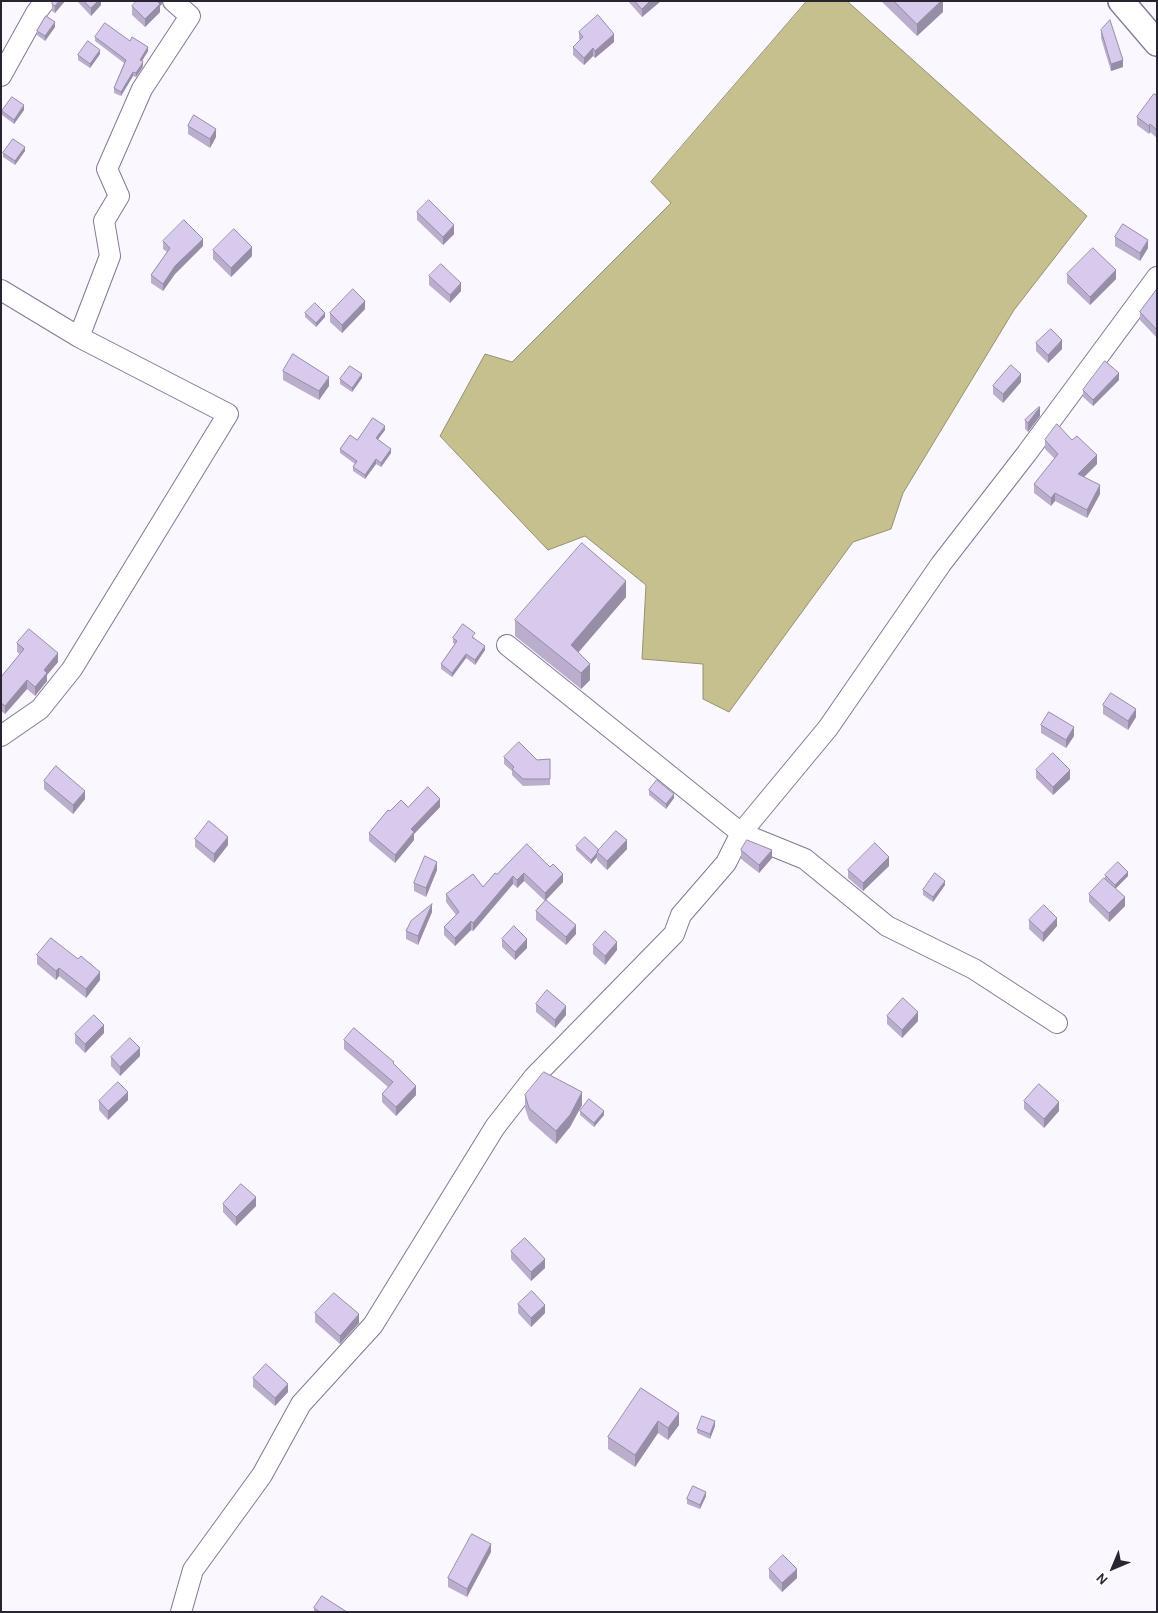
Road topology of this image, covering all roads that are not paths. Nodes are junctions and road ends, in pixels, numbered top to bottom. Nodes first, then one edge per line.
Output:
1 (45, 1) edge
2 (173, 1) edge
3 (1122, 1) edge
4 (1157, 43) edge
5 (1, 76) edge
6 (1157, 277) edge
7 (1, 290) edge
8 (79, 337) junction
9 (506, 644) dead end
10 (1, 736) edge
11 (741, 834) junction
12 (1056, 1023) dead end
13 (180, 1612) edge

1 - 5 street
2 - 8 street
3 - 4 street
6 - 11 street
7 - 8 street
8 - 10 street
9 - 11 street
11 - 12 street
11 - 13 street

